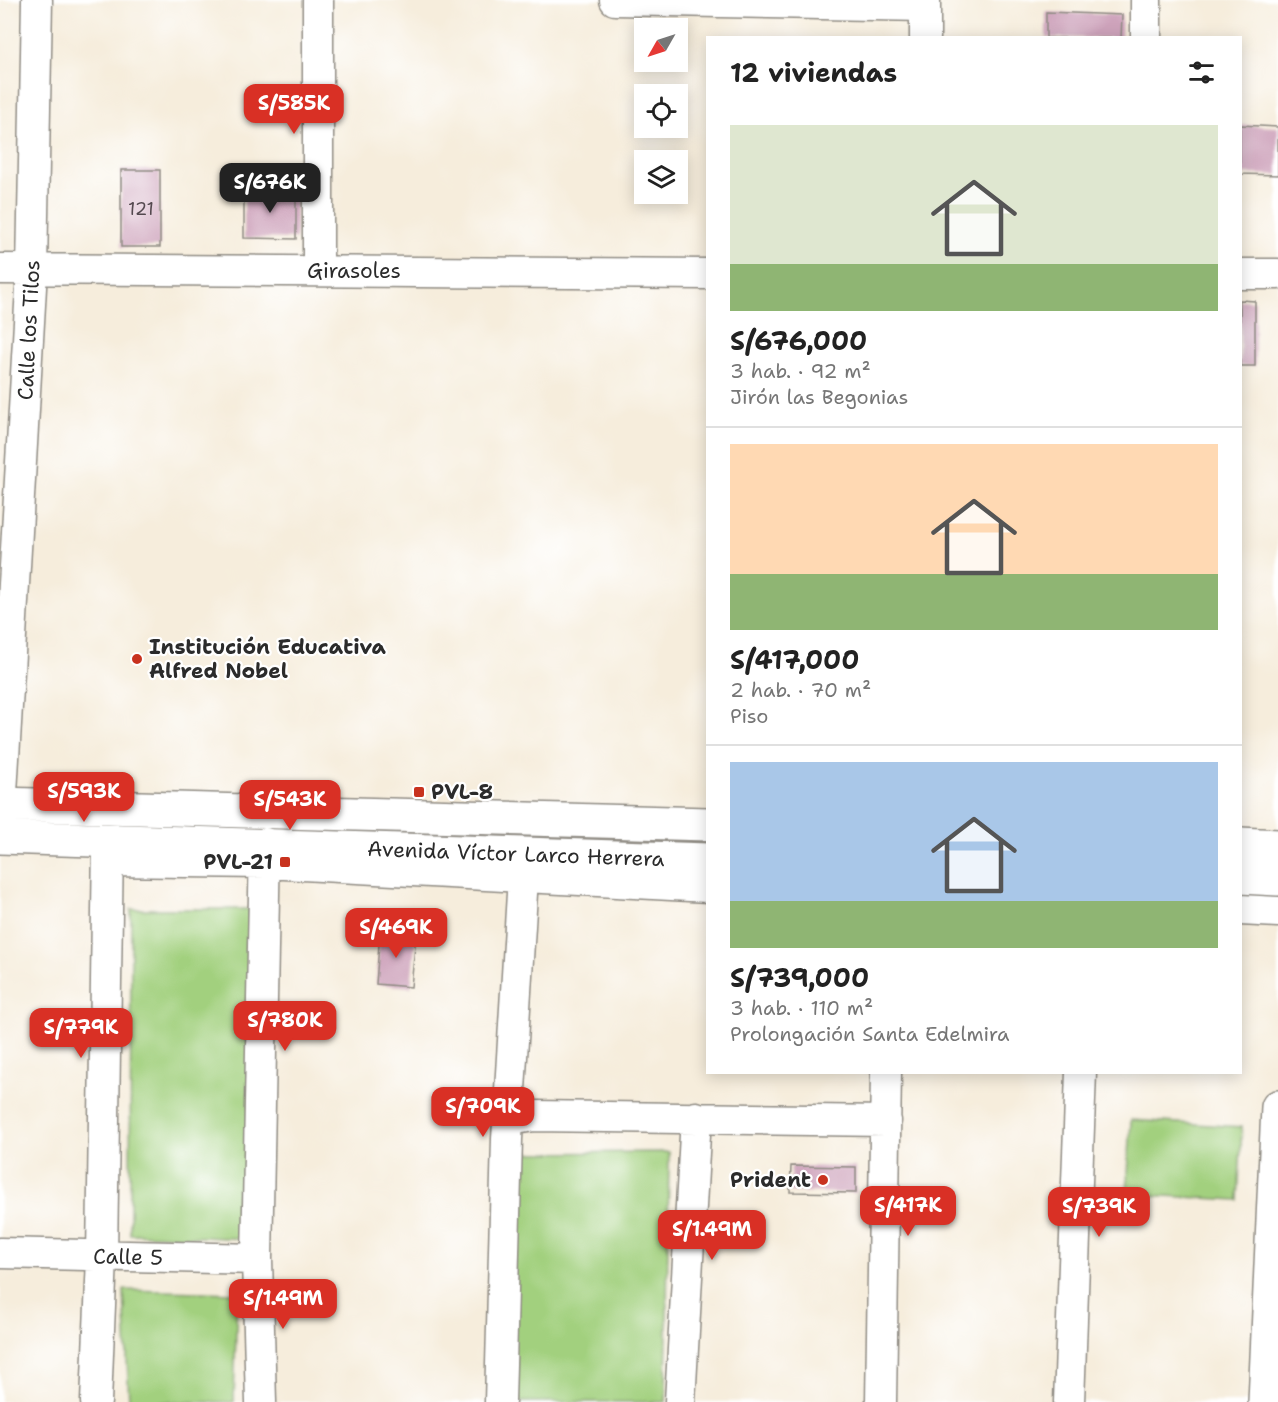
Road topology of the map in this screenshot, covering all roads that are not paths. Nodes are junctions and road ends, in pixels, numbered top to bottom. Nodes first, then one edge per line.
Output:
1 (38, 0) edge
2 (318, 0) edge
3 (615, 0) edge
4 (1146, 0) edge
5 (925, 3) edge
6 (925, 36) edge
7 (1146, 36) edge
8 (0, 269) edge
9 (32, 270) junction
10 (318, 271) junction
11 (706, 274) edge
12 (1242, 274) edge
13 (1278, 274) edge
14 (1, 804) edge
15 (108, 806) junction
16 (267, 813) junction
17 (706, 824) edge
18 (0, 838) edge
19 (1242, 844) edge
20 (1278, 846) edge
21 (108, 851) junction
22 (265, 855) junction
23 (706, 860) edge
24 (523, 877) junction
25 (1242, 877) edge
26 (1278, 879) edge
27 (706, 887) edge
28 (1242, 910) edge
29 (1278, 912) edge
30 (886, 1074) edge
31 (1081, 1074) edge
32 (1278, 1107) edge
33 (696, 1117) junction
34 (509, 1120) junction
35 (886, 1121) junction
36 (0, 1253) edge
37 (102, 1257) junction
38 (256, 1259) junction
39 (1273, 1329) edge
40 (96, 1402) edge
41 (261, 1402) edge
42 (500, 1402) edge
43 (680, 1402) edge
44 (881, 1402) edge
45 (1069, 1402) edge
46 (1265, 1402) edge

1 - 9 street, Calle los Tilos
2 - 10 street
3 - 5 street
4 - 7 street
5 - 6 street
8 - 9 street, Girasoles
9 - 10 street, Girasoles
9 - 14 street, Calle los Tilos
10 - 11 street, Girasoles
12 - 13 street
14 - 15 main road, Avenida Víctor Larco Herrera
14 - 18 street, Calle los Tilos
15 - 16 main road, Avenida Víctor Larco Herrera
15 - 21 street
16 - 17 main road, Avenida Víctor Larco Herrera
16 - 22 street
18 - 21 main road, Avenida Víctor Larco Herrera
19 - 20 main road
21 - 22 main road, Avenida Víctor Larco Herrera
21 - 37 street
22 - 23 main road, Avenida Víctor Larco Herrera
22 - 24 street, Avenida Víctor Larco Herrera
22 - 38 street
24 - 27 street, Avenida Víctor Larco Herrera
24 - 34 street
25 - 26 main road
28 - 29 street
30 - 35 street
31 - 45 street
32 - 39 main road
33 - 34 street
33 - 35 street
33 - 43 street
34 - 42 street
35 - 44 street
36 - 37 street, Calle 5
37 - 38 street, Calle 5
37 - 40 street
38 - 41 street
39 - 46 main road

